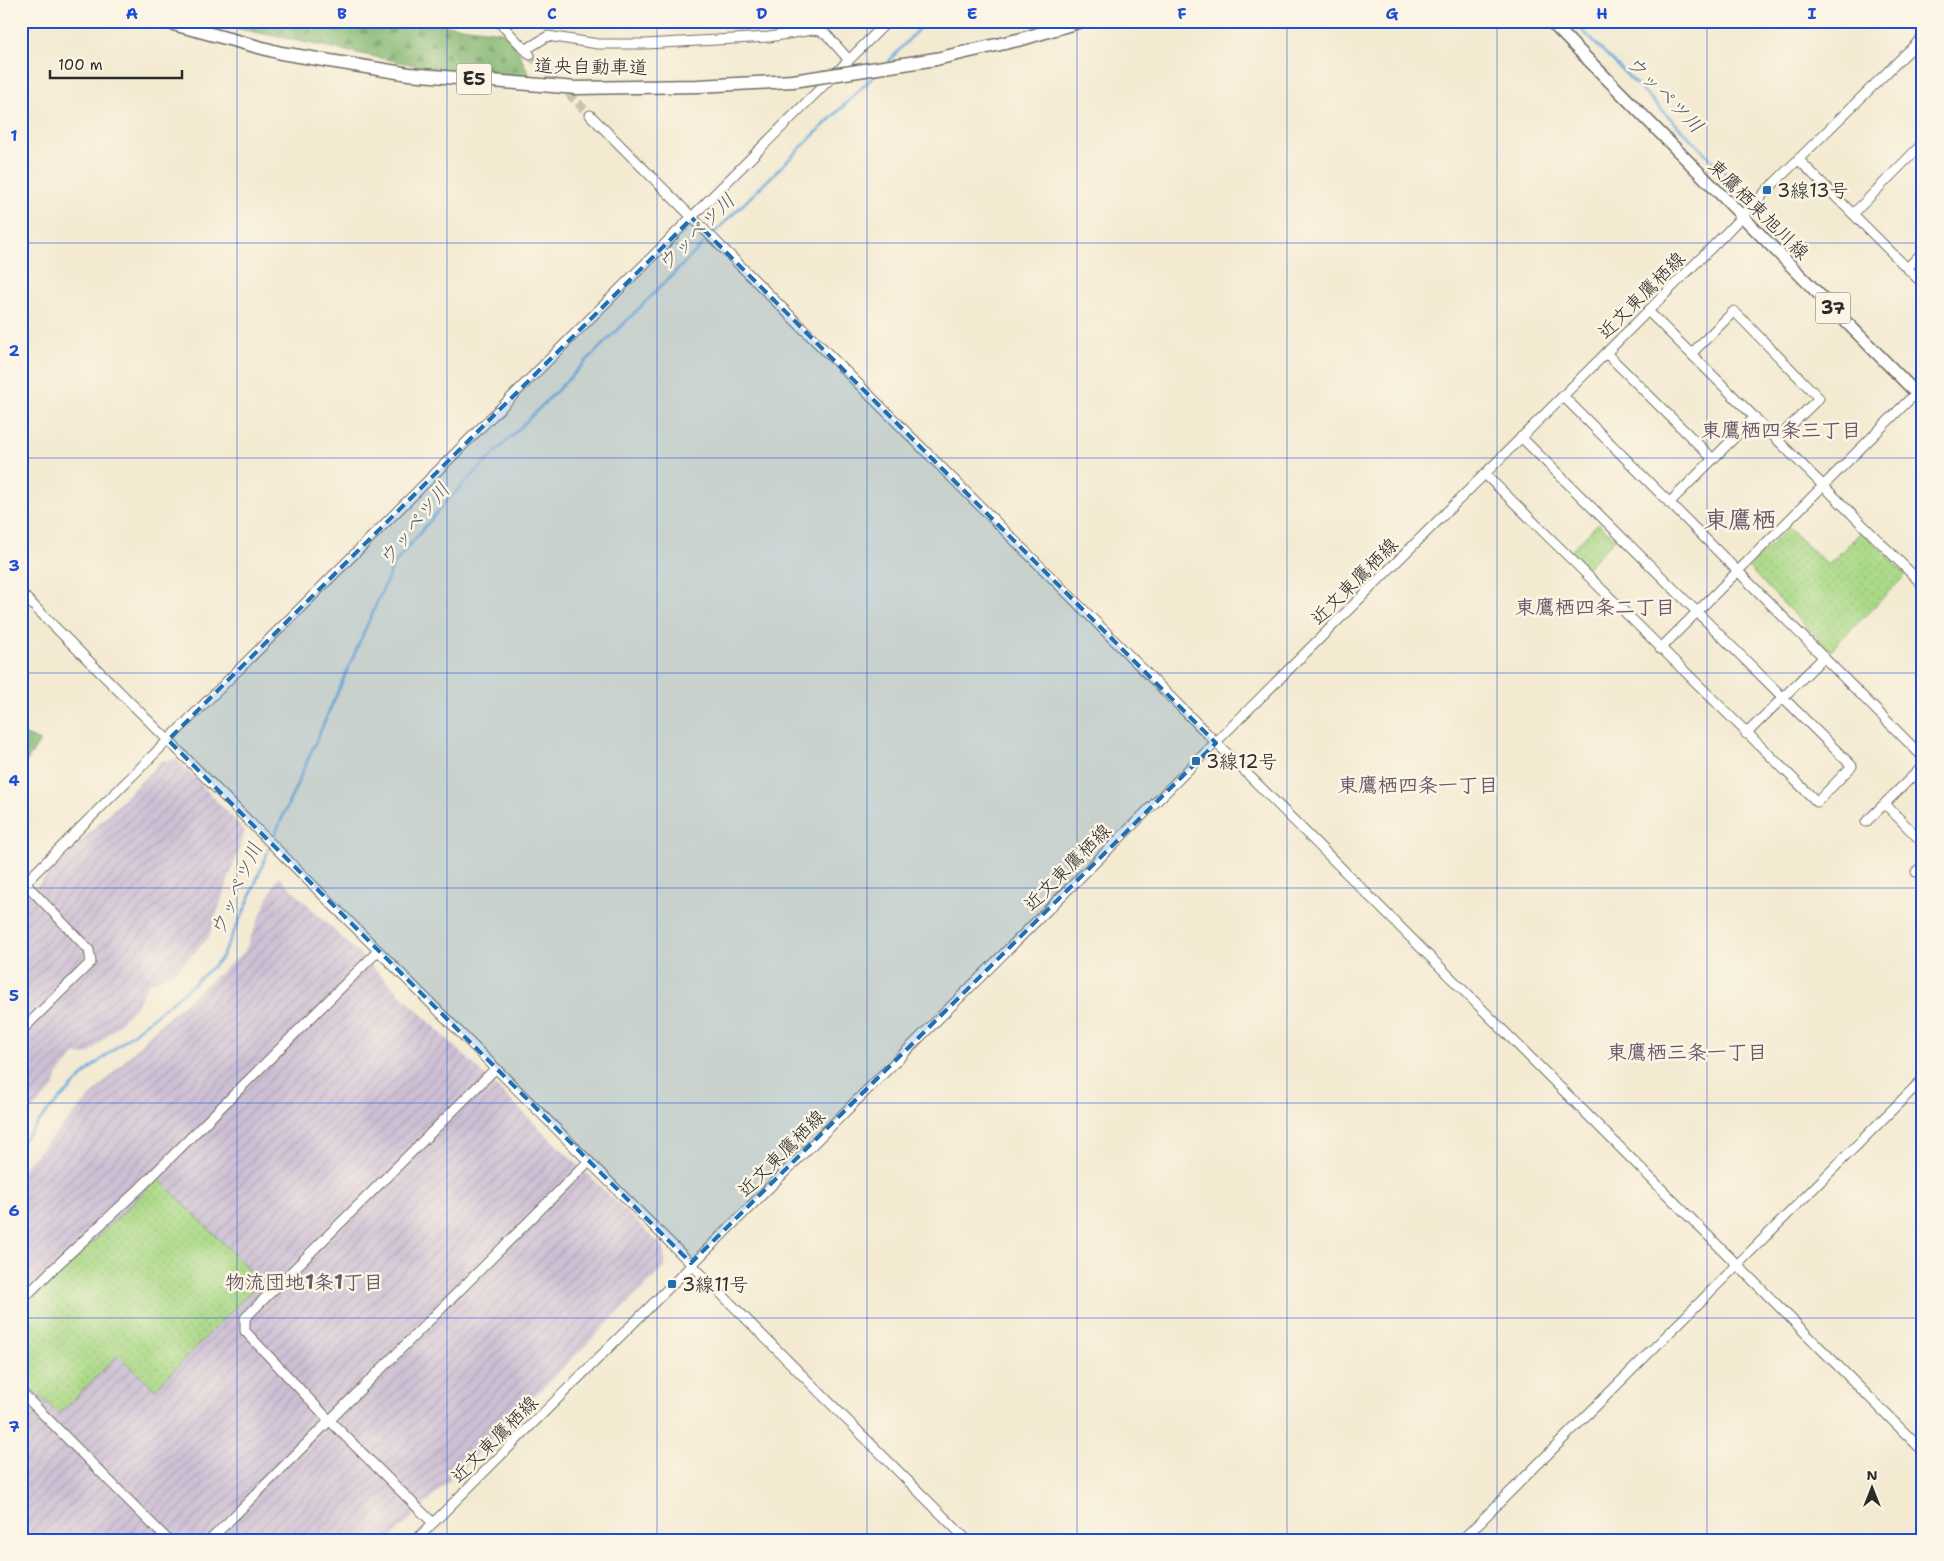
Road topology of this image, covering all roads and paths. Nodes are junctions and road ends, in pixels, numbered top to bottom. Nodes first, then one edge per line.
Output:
1 (162, 21) edge
2 (498, 21) edge
3 (888, 21) edge
4 (1067, 21) edge
5 (1081, 21) edge
6 (1550, 21) edge
7 (1022, 39) junction
8 (1921, 41) edge
9 (849, 60) junction
10 (590, 114) tunnel mouth
11 (1923, 143) edge
12 (1798, 159) junction
13 (1854, 214) junction
14 (1741, 217) junction
15 (692, 218) junction
16 (1923, 252) edge
17 (1907, 268) junction
18 (1923, 284) edge
19 (1648, 311) junction
20 (1606, 353) junction
21 (1691, 354) junction
22 (1920, 393) edge
23 (1563, 396) junction
24 (1755, 417) junction
25 (1521, 437) junction
26 (1777, 439) junction
27 (1713, 459) junction
28 (1485, 474) junction
29 (1823, 486) junction
30 (1669, 502) junction
31 (1738, 571) junction
32 (1923, 586) edge
33 (21, 593) edge
34 (1696, 613) junction
35 (1660, 649) junction
36 (1824, 658) junction
37 (1784, 697) junction
38 (1746, 734) junction
39 (168, 740) junction
40 (1216, 743) junction
41 (1923, 757) edge
42 (1923, 766) edge
43 (1885, 804) junction
44 (1866, 822) dead end
45 (1923, 843) edge
46 (1923, 865) edge
47 (1916, 872) dead end
48 (23, 885) edge
49 (378, 951) junction
50 (21, 1031) edge
51 (496, 1068) junction
52 (1923, 1079) edge
53 (589, 1161) junction
54 (691, 1263) junction
55 (1737, 1265) junction
56 (21, 1301) edge
57 (21, 1392) edge
58 (330, 1421) junction
59 (1923, 1451) edge
60 (434, 1523) junction
61 (168, 1540) edge
62 (210, 1540) edge
63 (416, 1540) edge
64 (967, 1540) edge
65 (1462, 1540) edge

1 - 7 highway, 道央自動車道 / E5, bridge
2 - 9 street
3 - 9 street
4 - 7 highway, 道央自動車道 / E5
5 - 7 highway, 道央自動車道 / E5
6 - 14 main road, 東鷹栖東旭川線 / 37
8 - 12 street, 近文東鷹栖線
9 - 15 street
10 - 15 street
11 - 13 street
12 - 13 street
12 - 14 street, 近文東鷹栖線
13 - 17 street
14 - 19 street, 近文東鷹栖線
14 - 22 main road, 東鷹栖東旭川線 / 37
15 - 39 street
15 - 40 street
16 - 17 street
17 - 18 street
19 - 20 street, 近文東鷹栖線
19 - 21 street
20 - 23 street, 近文東鷹栖線
20 - 27 street
21 - 24 street
21 - 26 street
22 - 29 street
23 - 25 street, 近文東鷹栖線
23 - 30 street
24 - 26 street
24 - 27 street
25 - 28 street, 近文東鷹栖線
25 - 34 street
26 - 29 street
27 - 30 street
28 - 35 street
28 - 40 street, 近文東鷹栖線
29 - 31 street
29 - 32 street
30 - 31 street
31 - 34 street
31 - 36 street
33 - 39 street
34 - 35 street
34 - 37 street
35 - 38 street
36 - 37 street
36 - 41 street
37 - 38 street
37 - 38 street
39 - 48 street
39 - 49 street
40 - 54 street, 近文東鷹栖線
40 - 55 street
42 - 43 street
43 - 44 street
43 - 45 street
46 - 47 street
48 - 50 street
49 - 51 street
49 - 56 street
51 - 53 street
51 - 58 street
52 - 55 street
53 - 54 street
53 - 58 street
54 - 60 street, 近文東鷹栖線
54 - 64 street
55 - 59 street
55 - 65 street
57 - 61 street
58 - 60 street
58 - 62 street
60 - 63 street, 近文東鷹栖線

